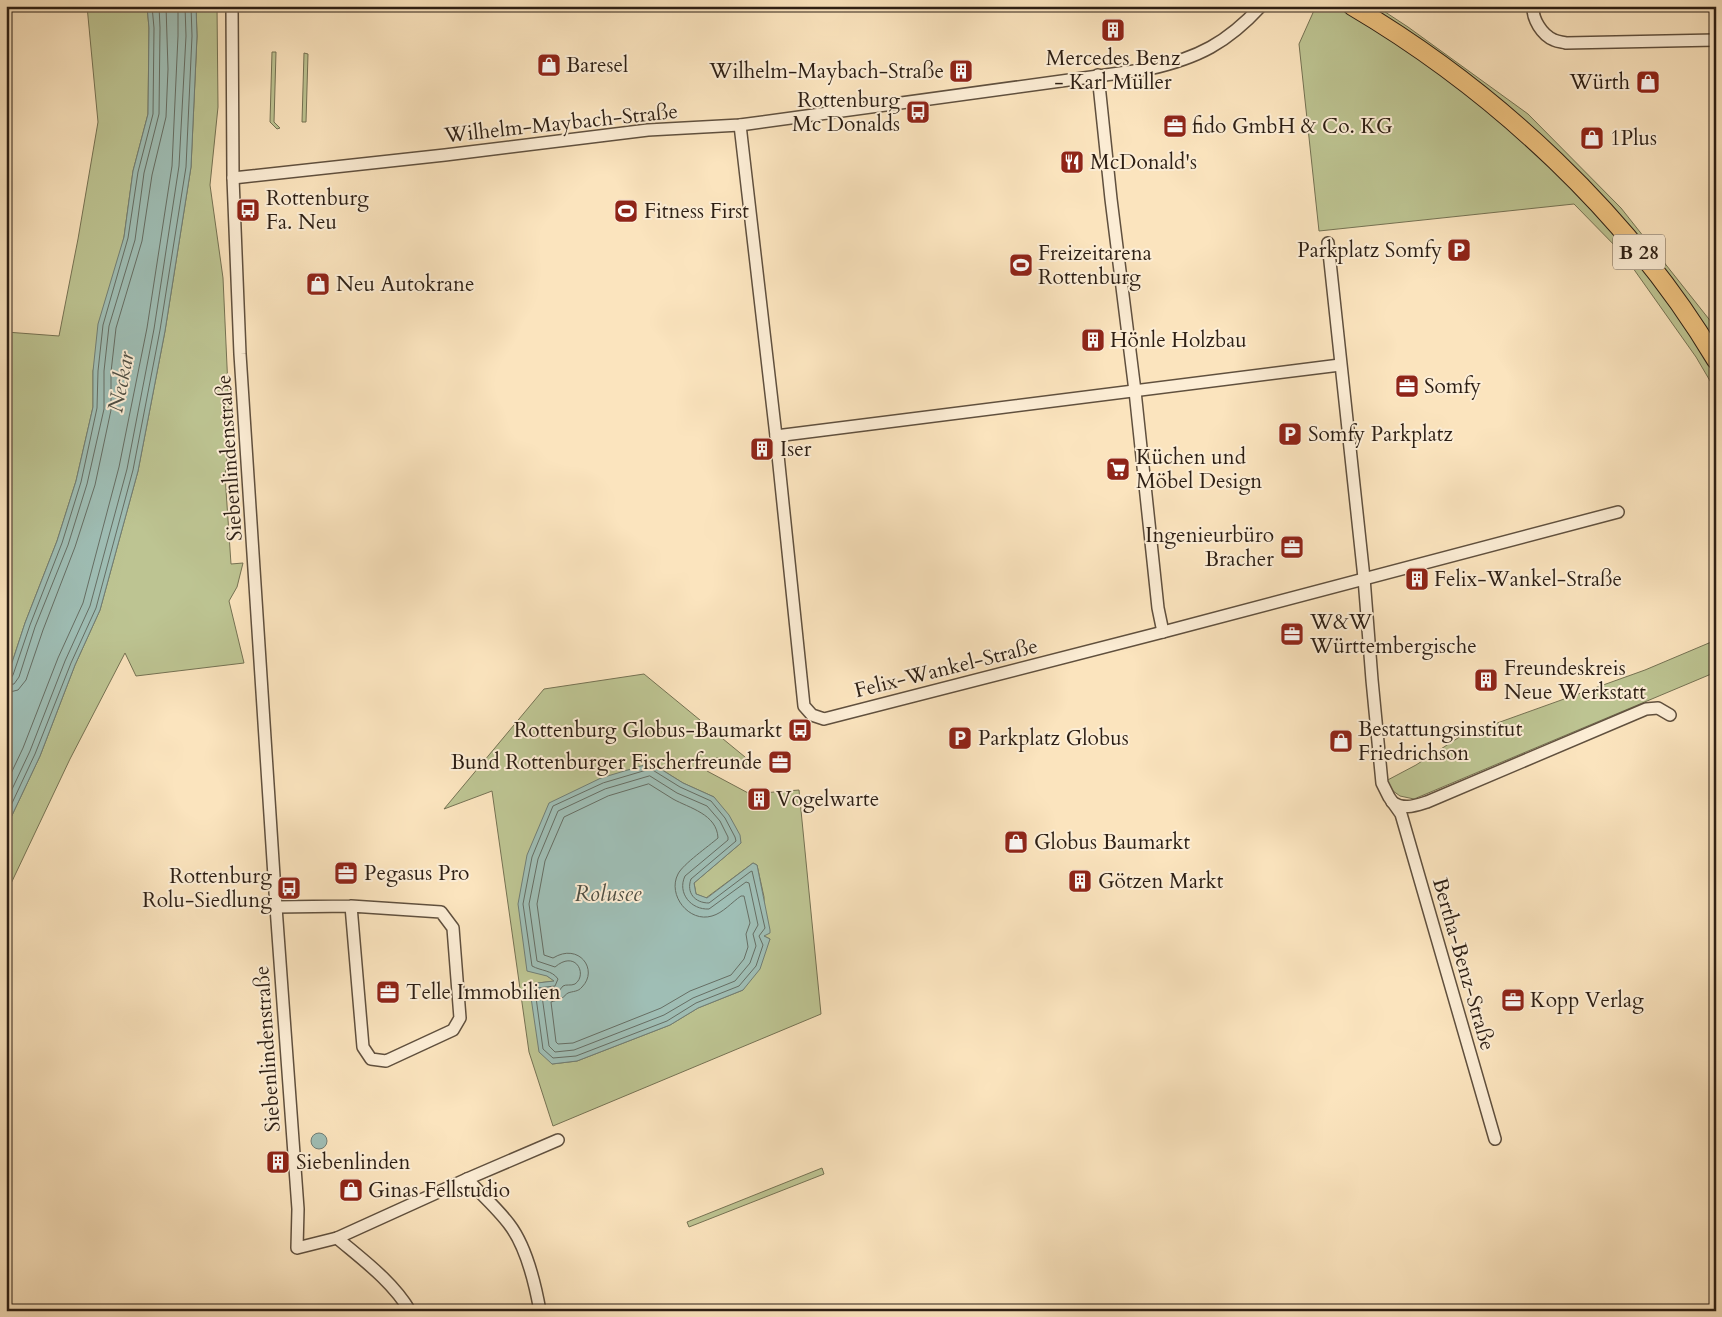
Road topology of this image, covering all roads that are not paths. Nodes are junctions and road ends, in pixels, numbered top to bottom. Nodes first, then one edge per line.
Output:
1 (232, 6) edge
2 (1261, 6) edge
3 (1352, 6) edge
4 (1533, 6) edge
5 (1716, 40) edge
6 (1098, 75) junction
7 (740, 124) junction
8 (233, 178) junction
9 (1328, 243) dead end
10 (1716, 360) edge
11 (1340, 365) junction
12 (1135, 391) junction
13 (776, 436) junction
14 (1618, 512) dead end
15 (1364, 578) junction
16 (1163, 632) junction
17 (1670, 715) dead end
18 (1392, 801) junction
19 (350, 906) junction
20 (276, 907) junction
21 (1495, 1139) dead end
22 (558, 1140) dead end
23 (467, 1179) junction
24 (337, 1238) junction
25 (410, 1311) edge
26 (540, 1311) edge

1 - 8 street, Siebenlindenstraße
2 - 6 street, Wilhelm-Maybach-Straße
3 - 10 main road, B 28
4 - 5 street
6 - 7 street, Wilhelm-Maybach-Straße
6 - 12 street
7 - 8 street, Wilhelm-Maybach-Straße
7 - 13 street, Felix-Wankel-Straße
8 - 20 street, Siebenlindenstraße
9 - 11 street
11 - 12 street
11 - 15 street
12 - 13 street
12 - 16 street
13 - 16 street, Felix-Wankel-Straße
14 - 15 street, Felix-Wankel-Straße
15 - 16 street, Felix-Wankel-Straße
15 - 18 street, Bertha-Benz-Straße
17 - 18 street
18 - 21 street, Bertha-Benz-Straße
19 - 19 street
19 - 20 street
20 - 24 street, Siebenlindenstraße
22 - 23 street
23 - 24 street
23 - 26 street
24 - 25 street

